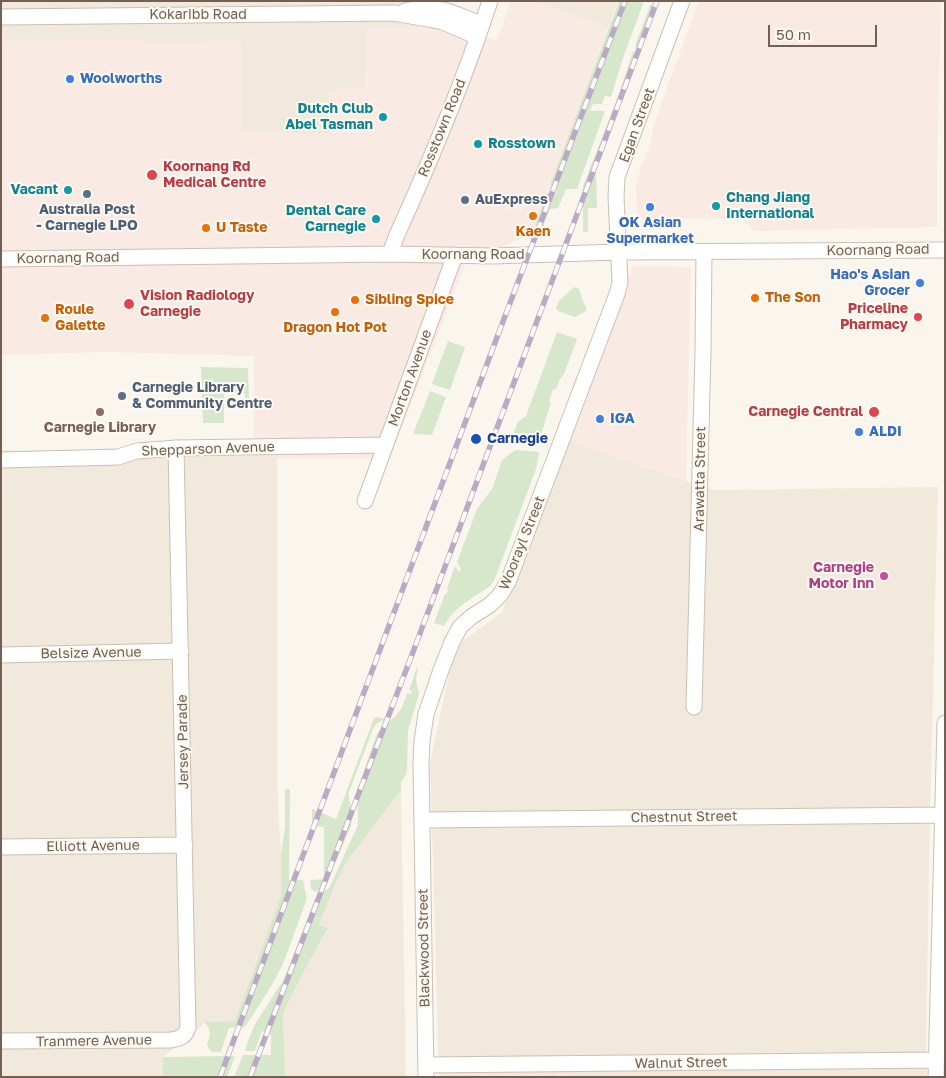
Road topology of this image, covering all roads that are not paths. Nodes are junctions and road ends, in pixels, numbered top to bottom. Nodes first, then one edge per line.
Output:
1 (490, 1) edge
2 (682, 1) edge
3 (1, 17) edge
4 (480, 31) junction
5 (945, 250) edge
6 (619, 252) junction
7 (704, 252) junction
8 (390, 254) junction
9 (455, 255) junction
10 (1, 259) edge
11 (385, 446) junction
12 (176, 448) junction
13 (1, 460) edge
14 (365, 501) dead end
15 (181, 651) junction
16 (1, 654) edge
17 (694, 707) dead end
18 (945, 723) edge
19 (944, 815) edge
20 (422, 820) junction
21 (185, 845) junction
22 (1, 847) edge
23 (185, 1035) joint
24 (1, 1042) edge
25 (936, 1060) junction
26 (426, 1071) edge
27 (936, 1077) edge

1 - 4 street, Rosstown Road
2 - 6 street, Egan Street
3 - 4 street, Kokaribb Road
4 - 8 street, Rosstown Road
5 - 7 street, Koornang Road
6 - 7 street, Koornang Road
6 - 9 street, Koornang Road
6 - 20 street, Woorayl Street
7 - 17 street, Arawatta Street
8 - 9 street, Koornang Road
8 - 10 street, Koornang Road
9 - 11 street, Morton Avenue
11 - 12 street, Shepparson Avenue
11 - 14 street, Morton Avenue
12 - 13 street, Shepparson Avenue
12 - 15 street, Jersey Parade
15 - 16 street, Belsize Avenue
15 - 21 street, Jersey Parade
18 - 19 street
19 - 20 street, Chestnut Street
19 - 25 street
20 - 26 street, Blackwood Street
21 - 22 street, Elliott Avenue
21 - 23 street, Jersey Parade
23 - 24 street, Tranmere Avenue
25 - 26 street, Walnut Street
25 - 27 street

